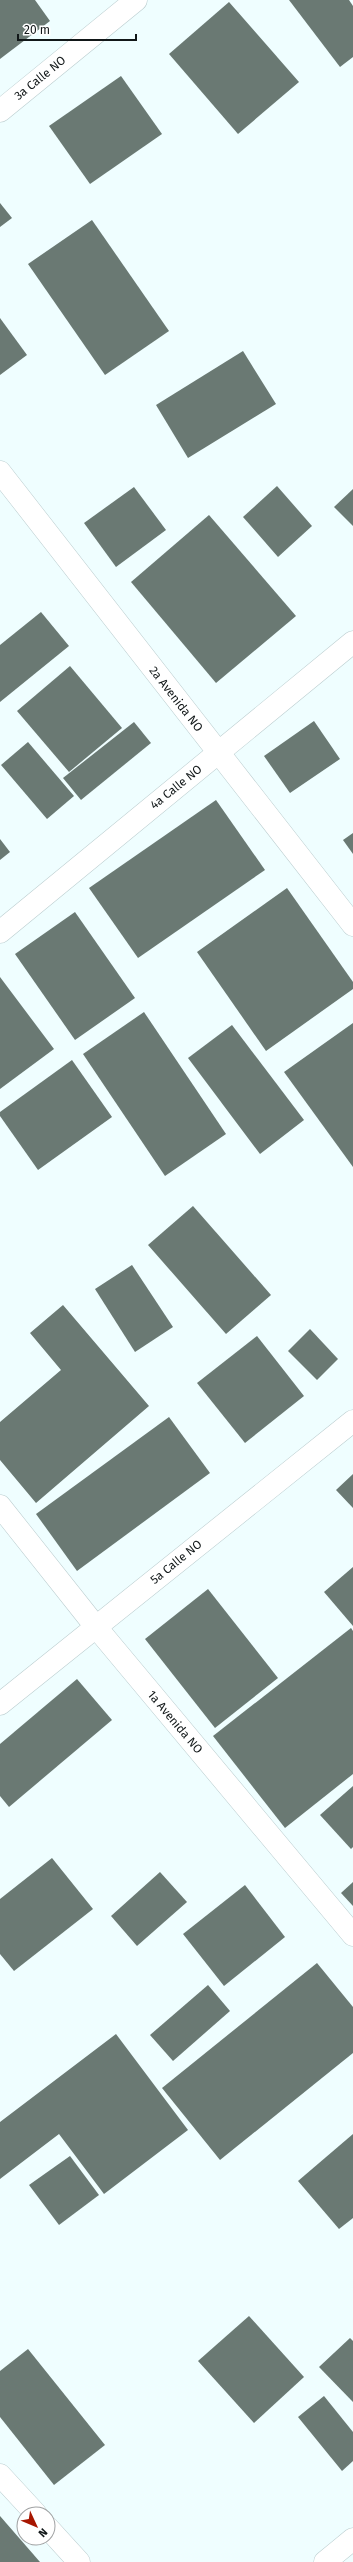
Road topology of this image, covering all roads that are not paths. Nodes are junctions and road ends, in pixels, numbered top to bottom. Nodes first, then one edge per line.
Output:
1 (136, 0) edge
2 (0, 111) edge
3 (0, 472) edge
4 (353, 642) edge
5 (218, 753) junction
6 (353, 925) edge
7 (0, 932) edge
8 (353, 1421) edge
9 (0, 1506) edge
10 (96, 1627) junction
11 (0, 1704) edge
12 (353, 1935) edge
13 (0, 2475) edge
14 (29, 2506) edge
15 (56, 2536) edge
16 (353, 2539) edge
17 (80, 2562) edge
18 (325, 2562) edge

1 - 2 street, 3a Calle NO
3 - 5 street, 2a Avenida NO
4 - 5 street, 4a Calle NO
5 - 6 street, 2a Avenida NO
5 - 7 street, 4a Calle NO
8 - 10 street, 5a Calle NO
9 - 10 street, 1a Avenida NO
10 - 11 street, 5a Calle NO
10 - 12 street, 1a Avenida NO
13 - 14 street
15 - 17 street
16 - 18 street

